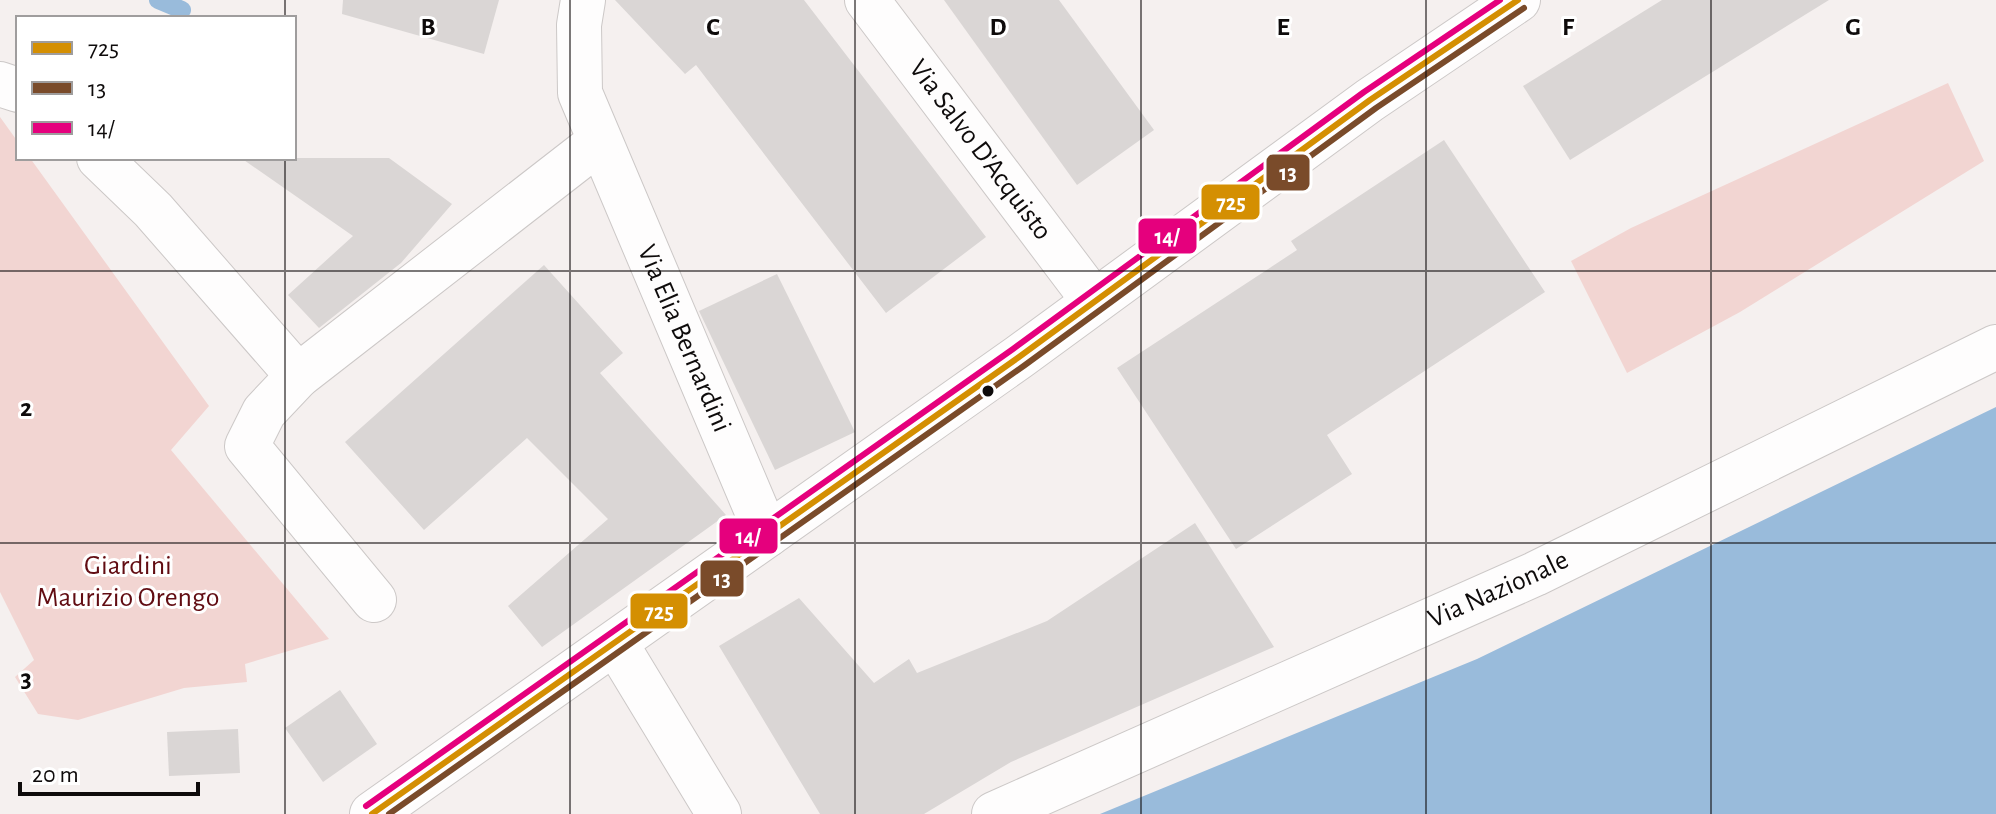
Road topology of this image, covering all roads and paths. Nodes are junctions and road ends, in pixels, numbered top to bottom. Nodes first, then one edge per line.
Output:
1 (583, 0) edge
2 (867, 0) edge
3 (1518, 0) edge
4 (599, 142) junction
5 (101, 160) edge
6 (1094, 301) junction
7 (1996, 347) edge
8 (298, 376) junction
9 (767, 535) junction
10 (374, 600) dead end
11 (616, 644) junction
12 (372, 814) edge
13 (719, 814) edge
14 (994, 814) edge

1 - 4 main road, Via Elia Bernardini
2 - 6 main road, Via Salvo D'Acquisto
3 - 6 main road
4 - 8 main road
4 - 9 main road, Via Elia Bernardini
5 - 8 main road
6 - 9 main road
7 - 14 main road, Via Nazionale
8 - 10 main road
9 - 11 main road
11 - 12 main road
11 - 13 main road

